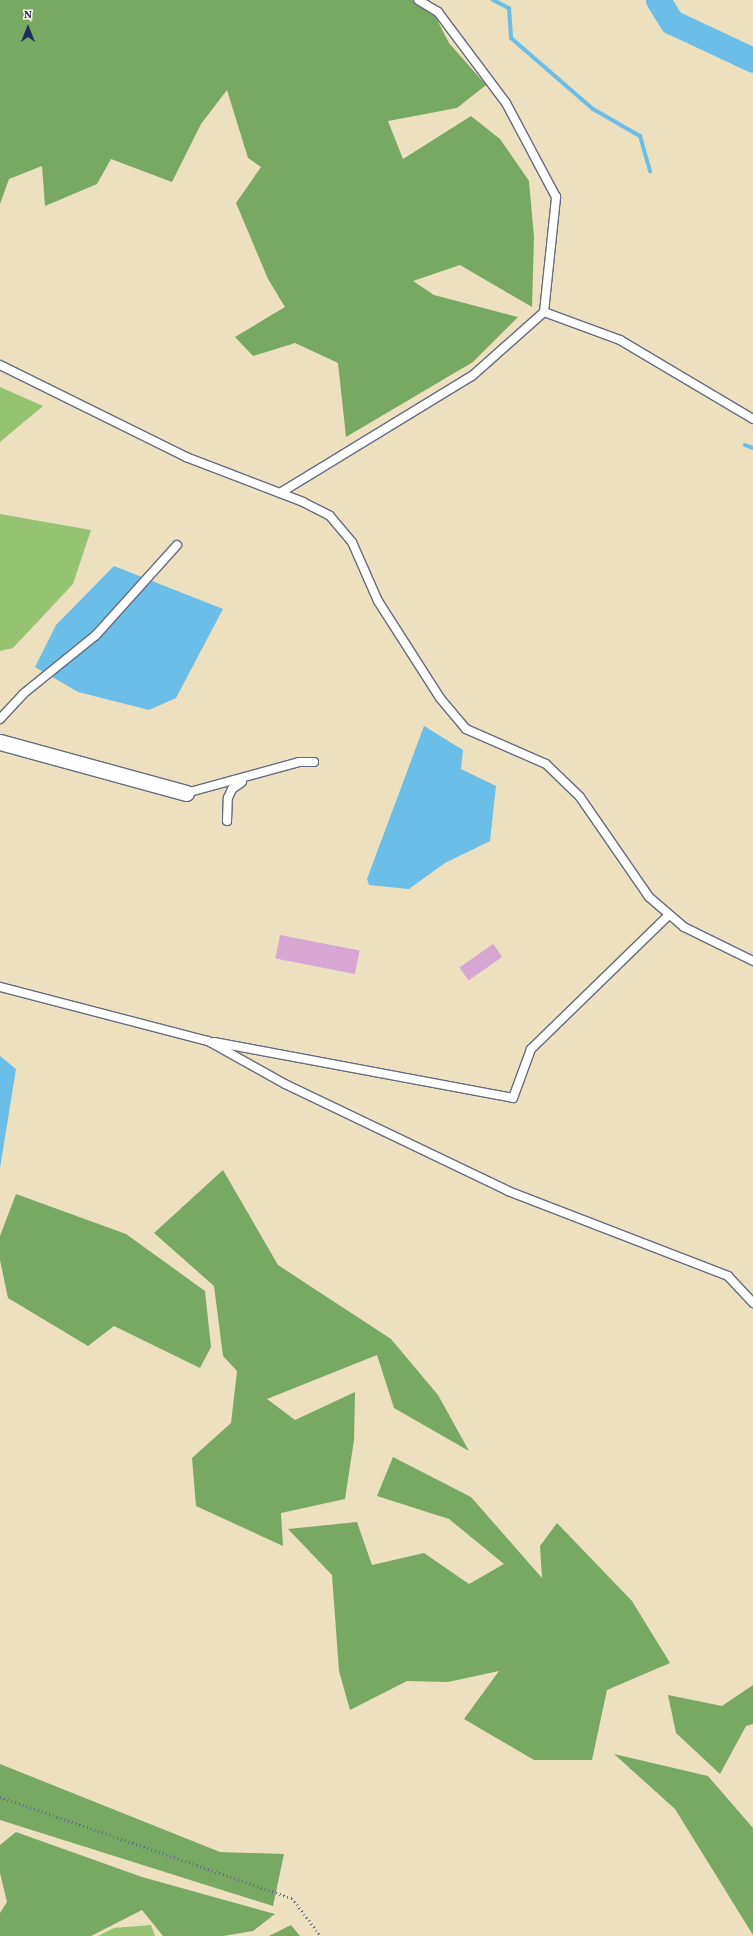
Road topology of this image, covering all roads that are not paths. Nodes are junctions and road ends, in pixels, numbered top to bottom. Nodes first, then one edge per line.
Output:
1 (418, 0) edge
2 (544, 312) junction
3 (0, 365) edge
4 (753, 419) edge
5 (280, 493) junction
6 (177, 545) dead end
7 (0, 719) edge
8 (0, 742) edge
9 (314, 762) dead end
10 (246, 779) junction
11 (186, 793) joint
12 (227, 821) dead end
13 (669, 914) junction
14 (753, 961) edge
15 (0, 987) edge
16 (208, 1041) junction
17 (753, 1303) edge

1 - 2 lane
2 - 4 lane
2 - 5 lane
3 - 5 lane
5 - 13 lane
6 - 7 lane
8 - 11 street
9 - 10 lane
10 - 11 lane
10 - 12 lane
13 - 14 lane
13 - 16 lane
15 - 16 lane
16 - 17 lane

